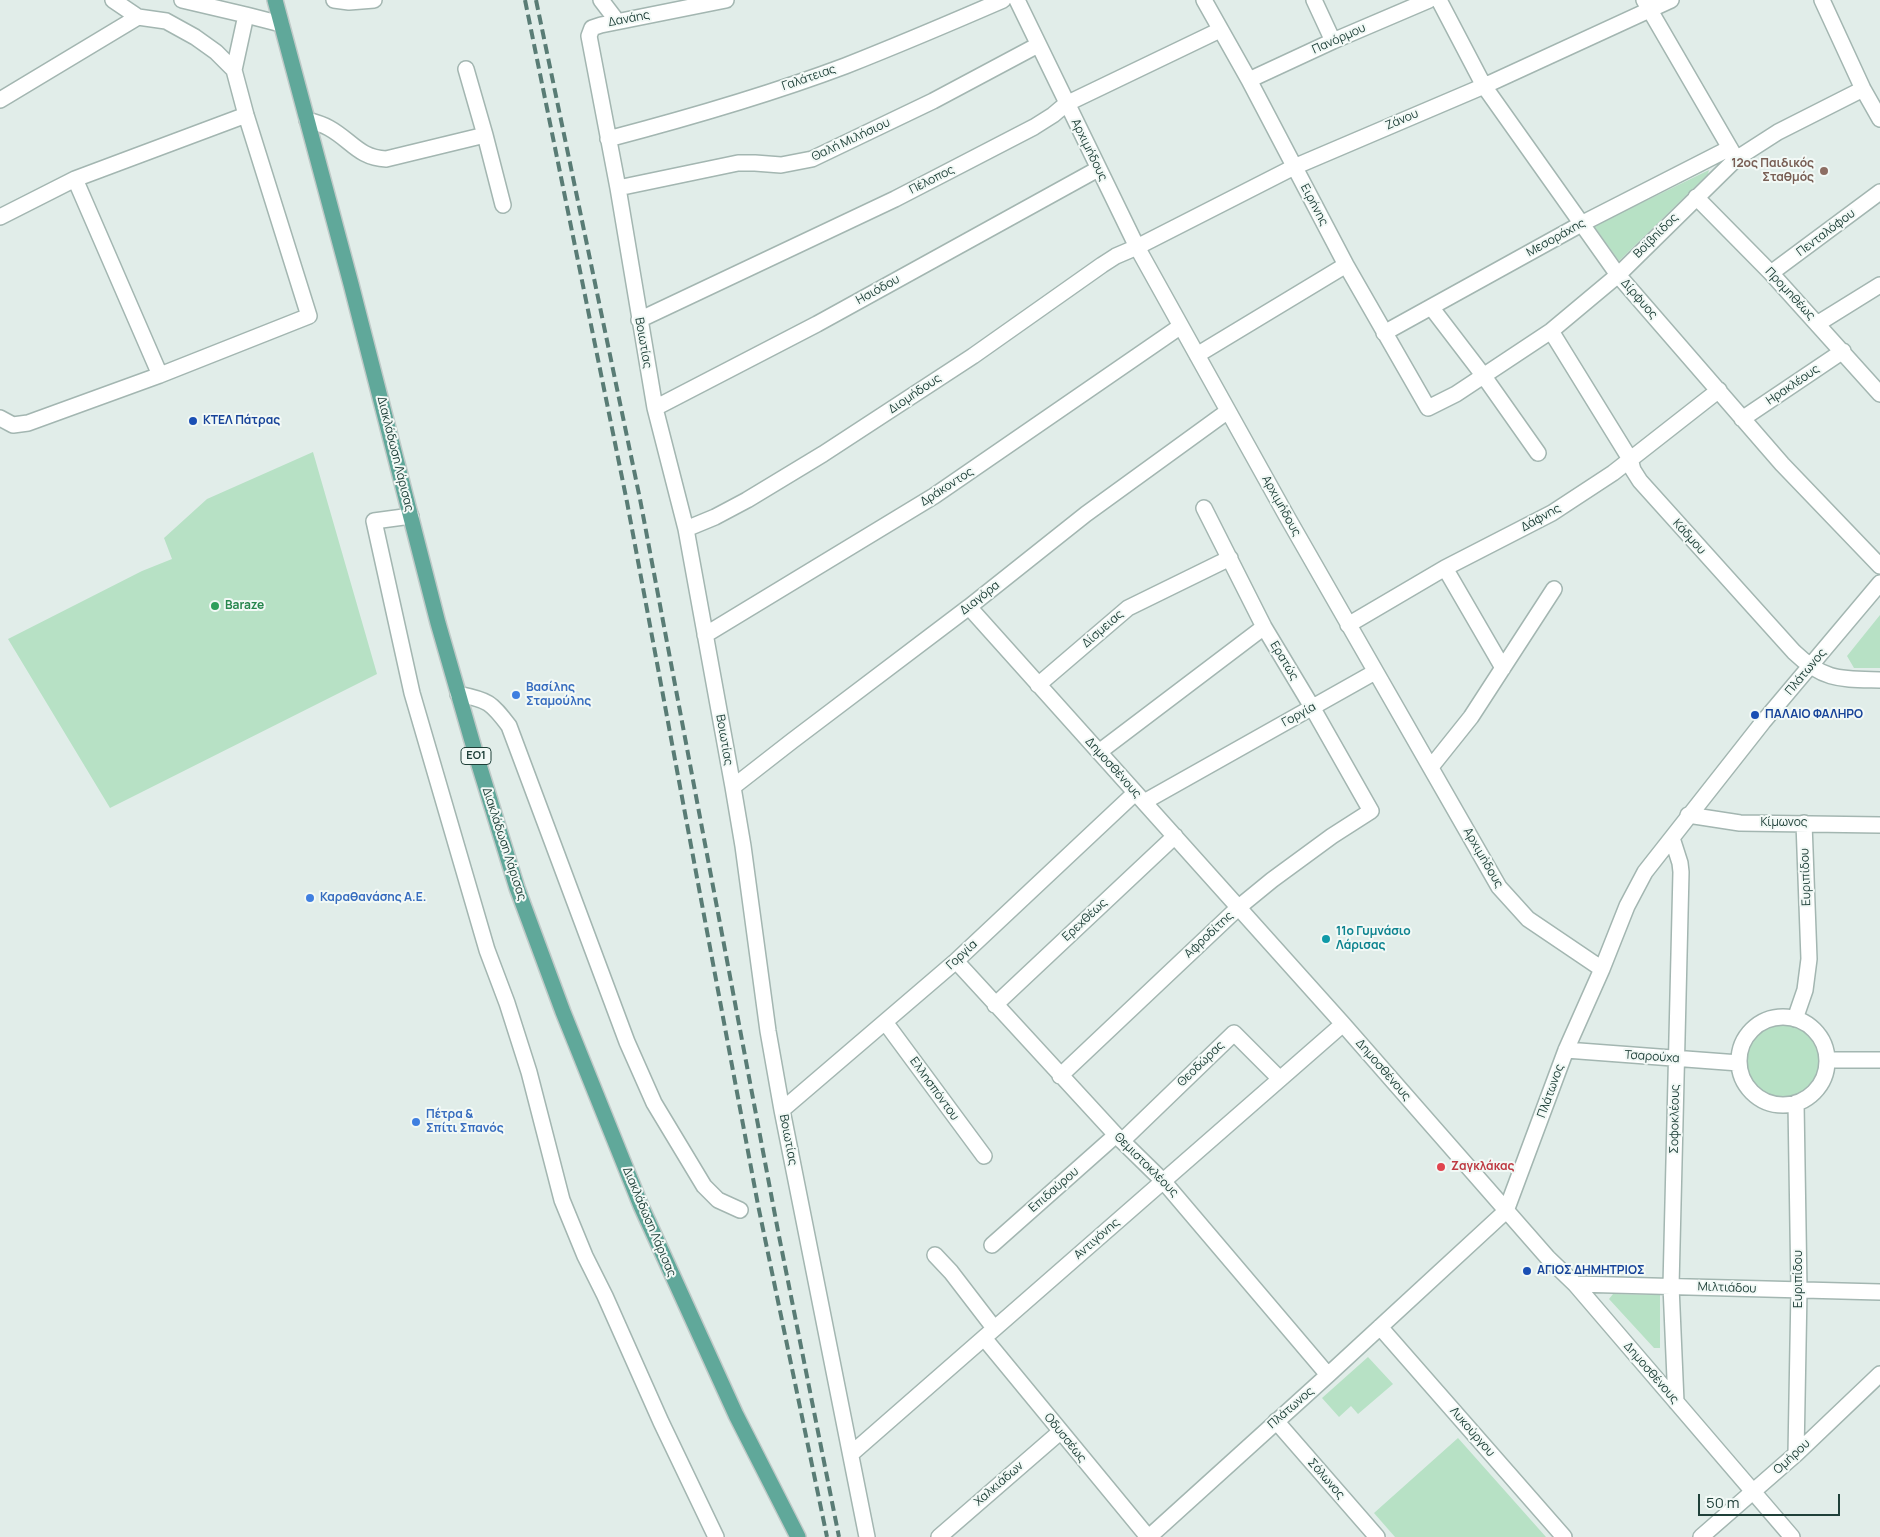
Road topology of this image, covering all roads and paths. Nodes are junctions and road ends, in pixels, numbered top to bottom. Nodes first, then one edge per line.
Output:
1 (113, 0) edge
2 (182, 0) edge
3 (275, 0) edge
4 (334, 0) edge
5 (374, 0) edge
6 (601, 0) edge
7 (726, 0) edge
8 (1003, 0) edge
9 (1017, 0) edge
10 (1204, 0) edge
11 (1314, 0) edge
12 (1429, 0) edge
13 (1439, 0) edge
14 (1671, 0) edge
15 (1822, 0) edge
16 (1647, 5) edge
17 (246, 15) junction
18 (138, 17) junction
19 (617, 21) junction
20 (281, 24) junction
21 (592, 28) joint
22 (1220, 30) junction
23 (1333, 41) junction
24 (1038, 45) junction
25 (466, 69) dead end
26 (234, 70) junction
27 (1249, 80) junction
28 (1484, 86) junction
29 (1863, 89) junction
30 (0, 100) edge
31 (1066, 104) junction
32 (246, 114) junction
33 (1880, 119) edge
34 (307, 120) junction
35 (485, 136) junction
36 (608, 139) junction
37 (1733, 153) junction
38 (1294, 167) junction
39 (1098, 169) junction
40 (75, 179) junction
41 (618, 188) junction
42 (1880, 192) edge
43 (1696, 197) junction
44 (503, 204) dead end
45 (0, 218) edge
46 (1583, 223) junction
47 (1137, 247) junction
48 (1346, 266) junction
49 (1772, 273) junction
50 (1618, 274) junction
51 (1880, 285) edge
52 (1431, 307) junction
53 (639, 320) junction
54 (1818, 324) junction
55 (1181, 326) junction
56 (1551, 330) junction
57 (1384, 333) junction
58 (1843, 352) junction
59 (1197, 356) junction
60 (160, 375) junction
61 (1484, 375) junction
62 (1719, 390) junction
63 (1880, 394) edge
64 (655, 408) junction
65 (1428, 408) joint
66 (1228, 410) junction
67 (0, 418) edge
68 (1742, 419) junction
69 (1538, 453) dead end
70 (1630, 458) junction
71 (1204, 508) dead end
72 (410, 516) junction
73 (686, 529) junction
74 (1230, 558) junction
75 (1880, 566) edge
76 (1445, 568) junction
77 (1880, 583) edge
78 (1554, 589) dead end
79 (969, 607) junction
80 (1348, 624) junction
81 (1264, 627) junction
82 (705, 635) junction
83 (1811, 667) junction
84 (1503, 668) junction
85 (1375, 672) junction
86 (1880, 680) edge
87 (1038, 684) junction
88 (458, 694) junction
89 (1312, 707) junction
90 (1099, 752) junction
91 (1431, 767) junction
92 (733, 788) junction
93 (1139, 797) junction
94 (1371, 811) joint
95 (1688, 815) junction
96 (1804, 823) junction
97 (1880, 825) edge
98 (1175, 836) junction
99 (1672, 838) junction
100 (1239, 908) junction
101 (956, 962) junction
102 (1602, 969) junction
103 (995, 1004) junction
104 (1795, 1020) junction
105 (885, 1022) junction
106 (1343, 1024) junction
107 (1566, 1050) junction
108 (1676, 1059) junction
109 (1827, 1060) junction
110 (1880, 1060) edge
111 (1739, 1063) junction
112 (1060, 1076) junction
113 (1280, 1080) junction
114 (1796, 1103) junction
115 (782, 1110) junction
116 (1119, 1138) junction
117 (984, 1156) dead end
118 (1164, 1182) junction
119 (740, 1210) dead end
120 (1506, 1210) junction
121 (992, 1244) dead end
122 (935, 1255) dead end
123 (1575, 1284) junction
124 (1671, 1286) junction
125 (1800, 1290) junction
126 (1880, 1292) edge
127 (1380, 1327) junction
128 (989, 1333) junction
129 (1880, 1374) edge
130 (1328, 1375) junction
131 (1676, 1402) junction
132 (1276, 1421) junction
133 (1060, 1432) junction
134 (851, 1454) junction
135 (1796, 1454) junction
136 (1754, 1492) junction
137 (716, 1537) edge
138 (798, 1537) edge
139 (867, 1537) edge
140 (939, 1537) edge
141 (1149, 1537) edge
142 (1376, 1537) edge
143 (1564, 1537) edge
144 (1701, 1537) edge
145 (1792, 1537) edge

1 - 18 street
2 - 17 street
3 - 20 main road, Διακλάδωση Λάρισας / ΕΟ1
4 - 5 street
6 - 19 street
7 - 19 street, Δανάης
8 - 36 street, Γαλάτειας
9 - 24 street, Αρχιμήδους
10 - 22 street, Ειρήνης
11 - 23 street
12 - 23 street, Πανόρμου
13 - 28 street, Δίρφυος
14 - 16 street, Ζάνου
15 - 29 street
16 - 28 street, Ζάνου
16 - 37 street
17 - 20 street
17 - 26 street
18 - 26 street
18 - 30 street
19 - 21 street, Δανάης
20 - 34 main road, Διακλάδωση Λάρισας / ΕΟ1
21 - 36 street, Βοιωτίας
22 - 27 street, Ειρήνης
22 - 31 street, Πέλοπος
23 - 27 street, Πανόρμου
24 - 31 street, Αρχιμήδους
24 - 41 street, Θαλή Μιλήσιου
25 - 35 street
26 - 32 street
27 - 38 street, Ειρήνης
28 - 38 street, Ζάνου
28 - 46 street, Δίρφυος
29 - 33 street
29 - 37 street, Βοϊβηίδος
31 - 39 street, Αρχιμήδους
31 - 53 street, Πέλοπος
32 - 40 street
32 - 60 street
34 - 35 street
34 - 72 main road, Διακλάδωση Λάρισας / ΕΟ1
35 - 44 street
36 - 41 street, Βοιωτίας
37 - 43 street, Βοϊβηίδος
37 - 46 street, Μεσοράχης
38 - 47 street, Ζάνου
38 - 48 street, Ειρήνης
39 - 47 street, Αρχιμήδους
39 - 64 street, Ησιόδου
40 - 45 street
40 - 60 street
41 - 53 street, Βοιωτίας
42 - 49 street, Πενταλόφου
43 - 49 street, Προμηθέως
43 - 50 street, Βοϊβηίδος
46 - 50 street, Δίρφυος
46 - 52 street, Μεσοράχης
47 - 55 street, Αρχιμήδους
47 - 73 street, Διομήδους
48 - 57 street, Ειρήνης
48 - 59 street
49 - 54 street, Προμηθέως
50 - 56 street, Βοϊβηίδος
50 - 62 street, Δίρφυος
51 - 54 street
52 - 57 street, Μεσοράχης
52 - 61 street
53 - 64 street, Βοιωτίας
54 - 58 street, Προμηθέως
55 - 59 street, Αρχιμήδους
55 - 82 street, Δράκοντος
56 - 61 street, Βοϊβηίδος
56 - 70 street, Κάδμου
57 - 65 street, Ειρήνης
58 - 63 street, Προμηθέως
58 - 68 street, Ηρακλέους
59 - 66 street, Αρχιμήδους
60 - 67 street
61 - 65 street, Βοϊβηίδος
61 - 69 street
62 - 68 street, Δίρφυος
62 - 70 street, Δάφνης
64 - 73 street, Βοιωτίας
66 - 79 street, Διαγόρα
66 - 80 street, Αρχιμήδους
68 - 75 street, Δίρφυος
70 - 76 street, Δάφνης
70 - 83 street, Κάδμου
71 - 74 street, Ερατώς
72 - 88 main road, Διακλάδωση Λάρισας / ΕΟ1
72 - 137 street
73 - 82 street, Βοιωτίας
74 - 81 street, Ερατώς
74 - 87 street, Δίσμειας
76 - 80 street, Δάφνης
76 - 84 street
77 - 83 street, Πλάτωνος
78 - 84 street
79 - 87 street, Δημοσθένους
79 - 92 street, Διαγόρα
80 - 85 street, Αρχιμήδους
81 - 89 street, Ερατώς
81 - 90 street
82 - 92 street, Βοιωτίας
83 - 86 street, Κάδμου
83 - 95 street, Πλάτωνος
84 - 91 street
85 - 89 street, Γοργία
85 - 91 street, Αρχιμήδους
87 - 90 street, Δημοσθένους
88 - 119 street
88 - 138 main road, Διακλάδωση Λάρισας / ΕΟ1
89 - 93 street, Γοργία
89 - 94 street, Ερατώς
90 - 93 street, Δημοσθένους
91 - 102 street, Αρχιμήδους
92 - 115 street, Βοιωτίας
93 - 98 street, Δημοσθένους
93 - 101 street, Γοργία
94 - 100 street, Αφροδίτης
95 - 96 street, Κίμωνος
95 - 99 street, Πλάτωνος
96 - 97 street, Κίμωνος
96 - 104 street, Ευριπίδου
98 - 100 street, Δημοσθένους
98 - 103 street, Ερεχθέως
99 - 102 street, Πλάτωνος
99 - 108 street, Σοφοκλέους
100 - 106 street, Δημοσθένους
100 - 112 street, Αφροδίτης
101 - 103 street, Θεμιστοκλέους
101 - 105 street, Γοργία
102 - 107 street, Πλάτωνος
103 - 112 street, Θεμιστοκλέους
104 - 109 street
104 - 111 street
105 - 115 street, Γοργία
105 - 117 street, Ελλησπόντου
106 - 113 street, Αντιγόνης
106 - 120 street, Δημοσθένους
107 - 108 street, Τσαρούχα
107 - 120 street, Πλάτωνος
108 - 111 street, Τσαρούχα
108 - 124 street, Σοφοκλέους
109 - 110 street
109 - 114 street
111 - 114 street
112 - 116 street, Θεμιστοκλέους
113 - 116 street, Θεοδώρας
113 - 118 street, Αντιγόνης
114 - 125 street, Ευριπίδου
115 - 134 street, Βοιωτίας
116 - 118 street, Θεμιστοκλέους
116 - 121 street, Επιδαύρου
118 - 128 street, Αντιγόνης
118 - 130 street, Θεμιστοκλέους
120 - 123 street, Δημοσθένους
120 - 127 street, Πλάτωνος
122 - 128 street, Οδυσσέως
123 - 124 street, Μιλτιάδου
123 - 131 street, Δημοσθένους
124 - 125 street, Μιλτιάδου
124 - 131 street, Σοφοκλέους
125 - 126 street, Μιλτιάδου
125 - 135 street, Ευριπίδου
127 - 130 street, Πλάτωνος
127 - 143 street, Λυκούργου
128 - 133 street, Οδυσσέως
128 - 134 street, Αντιγόνης
129 - 135 street, Ομήρου
130 - 132 street, Πλάτωνος
131 - 136 street, Δημοσθένους
132 - 141 street, Πλάτωνος
132 - 142 street, Σόλωνος
133 - 140 street, Χαλκιάδων
133 - 141 street, Οδυσσέως
134 - 139 street, Βοιωτίας
135 - 136 street, Ομήρου
136 - 144 street, Ομήρου
136 - 145 street, Δημοσθένους

